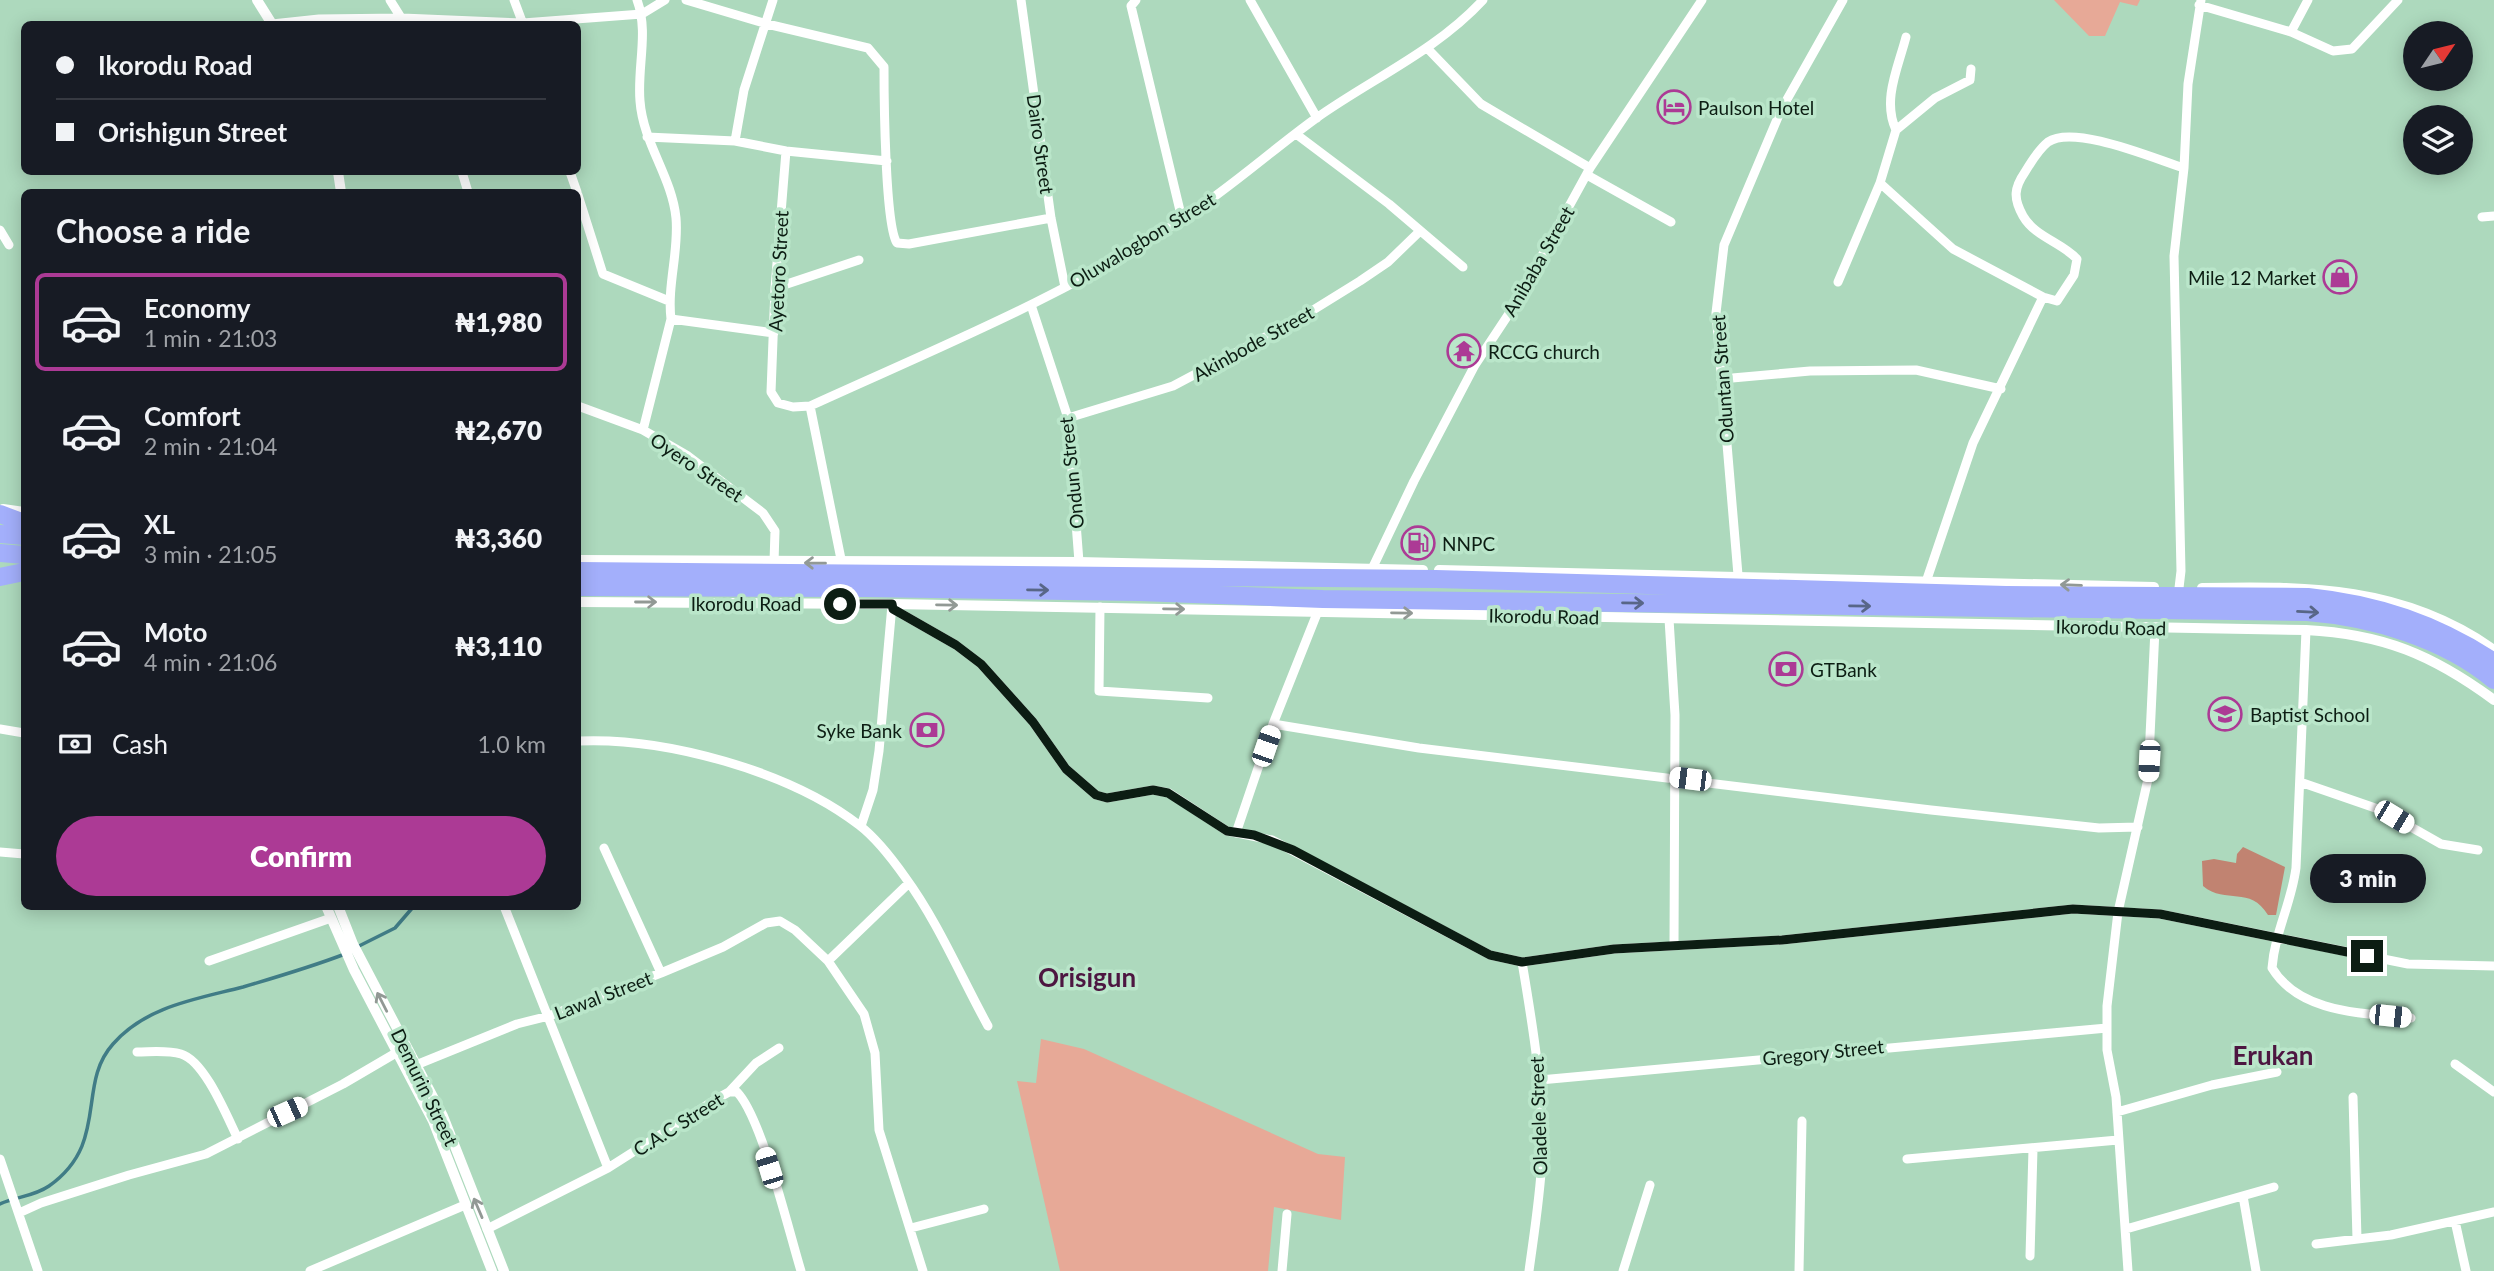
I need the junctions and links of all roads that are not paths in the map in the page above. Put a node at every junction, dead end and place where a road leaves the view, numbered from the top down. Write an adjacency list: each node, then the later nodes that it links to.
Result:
1 (257, 0): 18 (street)
2 (390, 0): 20 (street)
3 (514, 0): 21 (street)
4 (637, 0): 17 (street)
5 (665, 0): 17 (street)
6 (686, 0): 23 (street)
7 (773, 0): 23 (street)
8 (1021, 0): 41 (street, Dairo Street)
9 (1136, 0): 42 (street)
10 (1250, 0): 28 (street)
11 (1483, 0): 26 (street, Oluwalogbon Street)
12 (1702, 0): 36 (street, Anibaba Street)
13 (1843, 0): 57 (street, Oduntan Street)
14 (2308, 0): 24 (street)
15 (2398, 0): 24 (street)
16 (2200, 3): 24 (street); 35 (street)
17 (642, 14): 22 (street); 31 (street)
18 (270, 21)
19 (300, 21): 20 (street)
20 (403, 21)
21 (522, 21)
22 (559, 21)
23 (767, 24): 32 (street); 34 (street)
24 (2291, 32)
25 (1906, 37): 29 (street)
26 (1427, 48): 28 (street, Oluwalogbon Street); 36 (street)
27 (1971, 69): 29 (street)
28 (1317, 118): 30 (street, Oluwalogbon Street)
29 (1896, 130): 37 (street)
30 (1296, 134): 42 (street, Oluwalogbon Street); 45 (street)
31 (647, 137): 32 (street); 53 (street)
32 (735, 141): 33 (street)
33 (786, 151): 34 (street); 51 (street, Ayetoro Street)
34 (887, 161): 41 (street)
35 (2184, 168): 52 (street); 83 (street)
36 (1588, 172): 43 (street); 74 (street, Anibaba Street)
37 (1880, 183): 49 (street); 52 (street)
38 (581, 206): 53 (street)
39 (2494, 216): 40 (street)
40 (2482, 217)
41 (1051, 218): 50 (street, Dairo Street)
42 (1182, 219): 50 (street, Oluwalogbon Street)
43 (1671, 222)
44 (0, 230): 46 (street)
45 (1420, 232): 48 (street); 61 (street, Akinbode Street)
46 (9, 245)
47 (859, 260): 51 (street)
48 (1463, 267)
49 (1838, 282)
50 (1065, 287): 54 (street, Oluwalogbon Street)
51 (775, 288): 56 (street, Ayetoro Street)
52 (2043, 297): 58 (street)
53 (669, 301): 55 (street)
54 (1031, 304): 59 (street, Oluwalogbon Street); 61 (street, Ondun Street)
55 (671, 319): 56 (street); 62 (street)
56 (774, 333): 59 (street, Ayetoro Street)
57 (1721, 379): 58 (street); 79 (street, Oduntan Street)
58 (2001, 389): 80 (street)
59 (810, 405): 73 (street)
60 (581, 408): 62 (street, Oyero Street)
61 (1068, 418): 72 (street, Ondun Street)
62 (643, 430): 71 (street, Oyero Street)
63 (0, 512): 64 (street); 65 (highway)
64 (21, 512)
65 (21, 522)
66 (0, 534): 67 (highway)
67 (21, 536)
68 (0, 553): 69 (highway)
69 (21, 555)
70 (581, 560): 71 (street, Ikorodu Road)
71 (774, 562): 73 (street, Ikorodu Road, one-way to 71)
72 (1079, 562): 73 (street, Ikorodu Road); 74 (street, Ikorodu Road)
73 (842, 564)
74 (1372, 569): 79 (street, Ikorodu Road)
75 (581, 571): 79 (highway, Ikorodu Road)
76 (21, 573): 77 (highway)
77 (0, 577): 78 (street)
78 (21, 577)
79 (1747, 579): 81 (highway, Ikorodu Road)
80 (1926, 582): 81 (street, Ikorodu Road); 83 (street, Ikorodu Road, one-way to 80)
81 (1857, 584): 92 (highway, Ikorodu Road)
82 (581, 587): 93 (highway, Ikorodu Road, one-way to 93)
83 (2179, 588): 91 (street, Ikorodu Road)
84 (581, 602): 85 (street, Ikorodu Road, one-way to 85)
85 (892, 606): 86 (street, Ikorodu Road, one-way to 86); 102 (street); 104 (street)
86 (1100, 607): 87 (street, Ikorodu Road, one-way to 87); 94 (street)
87 (1318, 611): 88 (street, Ikorodu Road, one-way to 88); 96 (street)
88 (1669, 619): 89 (street, Ikorodu Road); 100 (street)
89 (2155, 629): 90 (street, Ikorodu Road); 103 (street)
90 (2306, 630): 95 (street, Ikorodu Road); 101 (street)
91 (2494, 650)
92 (2494, 662)
93 (2494, 680)
94 (1208, 698)
95 (2494, 700)
96 (1273, 724): 100 (street); 104 (street)
97 (0, 729): 98 (street)
98 (21, 732)
99 (581, 741): 102 (street)
100 (1673, 776): 103 (street); 116 (street)
101 (2300, 782): 106 (street); 115 (street)
102 (861, 826): 109 (street)
103 (2138, 827): 113 (street)
104 (1236, 833): 120 (street)
105 (604, 848): 122 (street)
106 (2478, 850)
107 (0, 852): 108 (street)
108 (21, 854)
109 (909, 883): 119 (street); 125 (street)
110 (328, 910): 114 (street, Demurin Street)
111 (339, 910): 117 (street, Demurin Street)
112 (506, 910): 123 (street)
113 (2118, 912): 115 (street); 116 (street); 126 (street)
114 (331, 918): 117 (street, Demurin Street); 118 (street)
115 (2275, 938): 121 (street); 124 (street)
116 (1674, 945): 120 (street)
117 (349, 946): 128 (street, Demurin Street)
118 (209, 961)
119 (828, 961): 122 (street, Lawal Street); 154 (street)
120 (1522, 962): 133 (street, Oladele Street)
121 (2494, 966)
122 (661, 973): 123 (street, Lawal Street)
123 (549, 1016): 131 (street, Lawal Street); 144 (street)
124 (2411, 1018)
125 (988, 1026)
126 (2107, 1028): 133 (street, Gregory Street); 137 (street)
127 (779, 1048): 134 (street)
128 (402, 1049): 131 (street, Demurin Street); 139 (street)
129 (136, 1052): 139 (street)
130 (2455, 1063): 135 (street)
131 (411, 1067): 148 (street, Demurin Street); 155 (street, Demurin Street, one-way to 131)
132 (2277, 1072): 137 (street)
133 (1540, 1080): 167 (street, Oladele Street)
134 (729, 1092): 144 (street, C.A.C Street); 164 (street, C.A.C Street)
135 (2494, 1092)
136 (2353, 1097): 157 (street)
137 (2117, 1112): 140 (street)
138 (1802, 1121): 169 (street)
139 (238, 1139): 150 (street)
140 (2118, 1140): 141 (street); 156 (street)
141 (2033, 1149): 143 (street); 159 (street)
142 (0, 1159): 150 (street)
143 (1907, 1160)
144 (608, 1168): 155 (street, C.A.C Street)
145 (1650, 1185): 168 (street)
146 (2274, 1187): 147 (street)
147 (2243, 1196): 156 (street); 171 (street)
148 (465, 1205): 161 (street); 162 (street, Demurin Street)
149 (984, 1209): 154 (street)
150 (18, 1212): 160 (street)
151 (2494, 1212): 153 (street)
152 (1287, 1214): 166 (street)
153 (2455, 1221): 157 (street); 172 (street)
154 (911, 1228): 165 (street)
155 (487, 1229): 163 (street, Demurin Street)
156 (2126, 1230): 170 (street)
157 (2357, 1239): 158 (street)
158 (2316, 1244)
159 (2030, 1256)
160 (38, 1271)
161 (310, 1271)
162 (492, 1271)
163 (504, 1271)
164 (801, 1271)
165 (923, 1271)
166 (1282, 1271)
167 (1529, 1271)
168 (1623, 1271)
169 (1799, 1271)
170 (2128, 1271)
171 (2256, 1271)
172 (2466, 1271)

